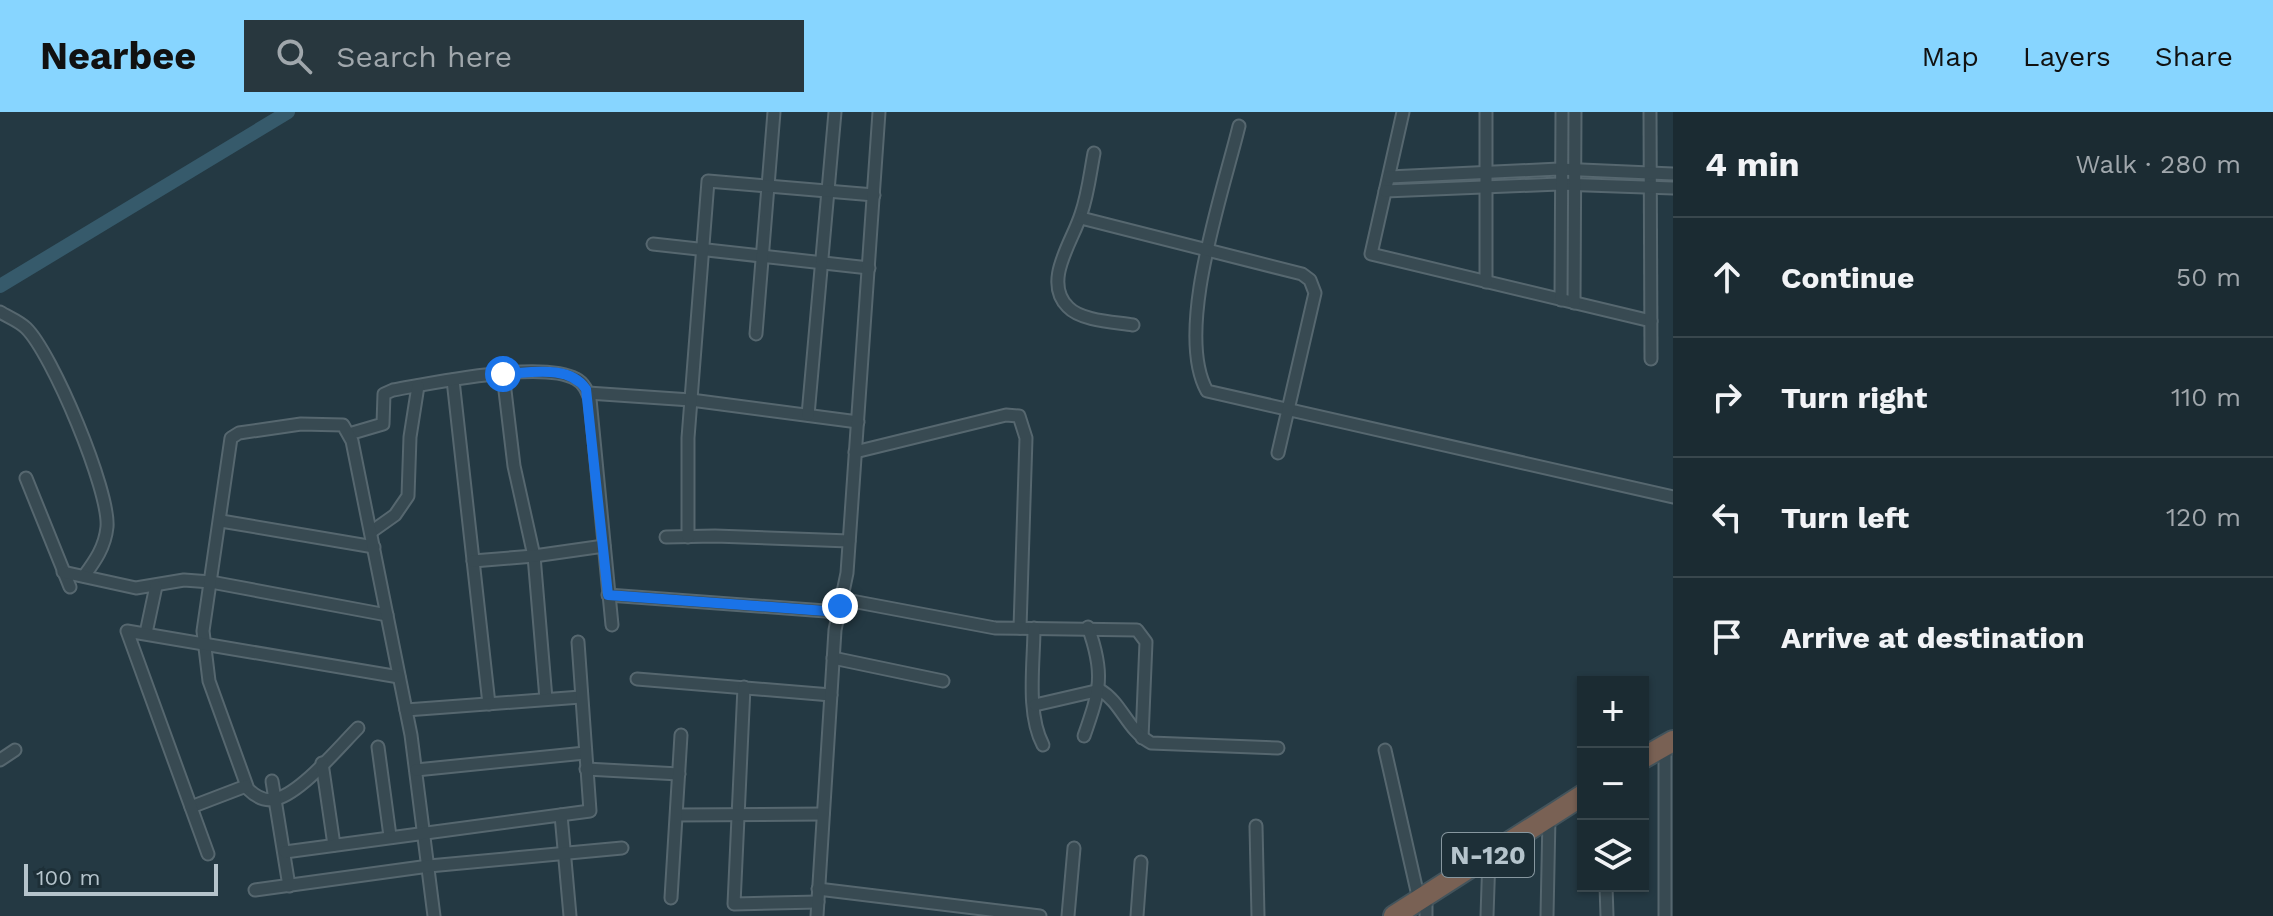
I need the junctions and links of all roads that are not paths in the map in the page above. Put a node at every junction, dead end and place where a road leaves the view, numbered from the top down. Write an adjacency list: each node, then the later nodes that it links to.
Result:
1 (774, 112): 19 (street)
2 (835, 112): 23 (street)
3 (879, 112): 25 (street)
4 (1403, 112): 16 (street)
5 (1486, 112): 13 (street)
6 (1562, 112): 11 (street)
7 (1575, 112): 12 (street)
8 (1650, 112): 14 (street)
9 (1239, 126): 29 (street)
10 (1094, 153): 26 (street)
11 (1562, 170): 12 (street); 13 (street); 17 (street)
12 (1576, 170): 14 (street); 18 (street)
13 (1486, 173): 16 (street); 21 (street)
14 (1650, 173): 15 (street); 20 (street)
15 (1673, 174)
16 (1389, 177): 24 (street)
17 (1563, 184): 18 (street); 21 (street); 34 (street)
18 (1576, 185): 20 (street); 35 (street)
19 (768, 186): 23 (street); 28 (street); 30 (street)
20 (1650, 187): 22 (street); 37 (street)
21 (1485, 188): 24 (street); 33 (street)
22 (1673, 188)
23 (828, 191): 25 (street); 31 (street)
24 (1385, 191): 33 (street)
25 (874, 195): 32 (street)
26 (1081, 218): 29 (street); 38 (street)
27 (653, 244): 28 (street)
28 (701, 249): 30 (street); 45 (street)
29 (1208, 250): 46 (street); 46 (street)
30 (762, 256): 31 (street); 39 (street)
31 (822, 262): 32 (street); 47 (street)
32 (869, 268): 48 (street)
33 (1486, 282): 34 (street)
34 (1561, 300): 35 (street)
35 (1574, 303): 37 (street)
36 (0, 312): 64 (street)
37 (1651, 321): 40 (street)
38 (1133, 325)
39 (756, 334)
40 (1651, 359)
41 (503, 374): 42 (street); 44 (street); 61 (street)
42 (453, 380): 43 (street); 62 (street)
43 (418, 386): 49 (street); 55 (street)
44 (588, 393): 45 (street); 59 (street)
45 (691, 400): 47 (street); 57 (street)
46 (1289, 410): 51 (street); 53 (street)
47 (808, 415): 48 (street)
48 (858, 422): 50 (street)
49 (349, 434): 54 (street); 55 (street)
50 (855, 452): 58 (street); 74 (street)
51 (1278, 453)
52 (26, 478): 63 (street)
53 (1673, 497)
54 (221, 521): 60 (street); 65 (street)
55 (371, 532): 60 (street)
56 (666, 537): 57 (street)
57 (688, 537): 58 (street)
58 (849, 541): 69 (street)
59 (604, 546): 61 (street); 68 (street)
60 (374, 547): 71 (street)
61 (534, 556): 62 (street); 87 (street)
62 (473, 561): 88 (street)
63 (63, 572): 64 (street); 67 (street)
64 (84, 576): 66 (street)
65 (211, 582): 66 (street); 71 (street); 78 (street)
66 (156, 586): 76 (street)
67 (70, 587)
68 (608, 595): 70 (street); 72 (street)
69 (841, 599): 70 (street); 74 (street)
70 (839, 612): 79 (street)
71 (387, 615): 80 (street)
72 (612, 625)
73 (1088, 627): 75 (street); 84 (street); 94 (street)
74 (1020, 628): 75 (street)
75 (1034, 628): 89 (street)
76 (146, 633): 78 (street); 112 (street)
77 (578, 642): 86 (street)
78 (204, 643): 80 (street); 109 (street)
79 (833, 658): 82 (street); 85 (street)
80 (399, 677): 90 (street)
81 (637, 679): 83 (street)
82 (943, 681)
83 (744, 687): 85 (street); 116 (street)
84 (1100, 690): 89 (street); 93 (street); 94 (street)
85 (831, 695): 113 (street)
86 (581, 697): 87 (street); 101 (street)
87 (546, 699): 88 (street)
88 (489, 704): 90 (street)
89 (1035, 705): 96 (street)
90 (406, 710): 106 (street)
91 (358, 728): 104 (street)
92 (681, 735): 107 (street)
93 (1084, 736)
94 (1142, 738): 98 (street)
95 (1669, 743): 102 (highway); 149 (street)
96 (1043, 745)
97 (378, 747): 120 (street)
98 (1278, 748)
99 (15, 750): 103 (street)
100 (1385, 750): 136 (street)
101 (585, 753): 105 (street); 106 (street)
102 (1649, 755)
103 (0, 760)
104 (322, 763): 111 (street); 121 (street)
105 (586, 769): 107 (street); 114 (street)
106 (416, 770): 119 (street)
107 (679, 774): 115 (street)
108 (272, 781): 111 (street)
109 (246, 786): 111 (street); 112 (street)
110 (1577, 799): 117 (highway, N-120)
111 (276, 800): 124 (street)
112 (191, 807): 125 (street)
113 (823, 814): 116 (street); 131 (street)
114 (561, 815): 119 (street); 126 (street)
115 (677, 815): 116 (street); 134 (street)
116 (738, 815): 135 (street)
117 (1549, 817): 127 (highway, N-120); 147 (street)
118 (1256, 826): 144 (street)
119 (424, 831): 120 (street); 129 (street)
120 (390, 836): 121 (street)
121 (334, 845): 124 (street)
122 (622, 848): 126 (street)
123 (1074, 848): 142 (street)
124 (285, 852): 130 (street)
125 (208, 854)
126 (565, 854): 129 (street); 139 (street)
127 (1489, 855): 136 (highway, N-120); 146 (street)
128 (1141, 862): 143 (street)
129 (429, 866): 130 (street); 138 (street)
130 (289, 886): 132 (street)
131 (818, 889): 135 (street); 137 (street)
132 (255, 890)
133 (1606, 892): 148 (street)
134 (671, 898)
135 (818, 902): 140 (street)
136 (1424, 904): 145 (highway, N-120)
137 (952, 912): 141 (street)
138 (434, 916)
139 (570, 916)
140 (817, 916)
141 (1040, 916)
142 (1068, 916)
143 (1137, 916)
144 (1258, 916)
145 (1394, 916)
146 (1487, 916)
147 (1547, 916)
148 (1607, 916)
149 (1665, 916)

